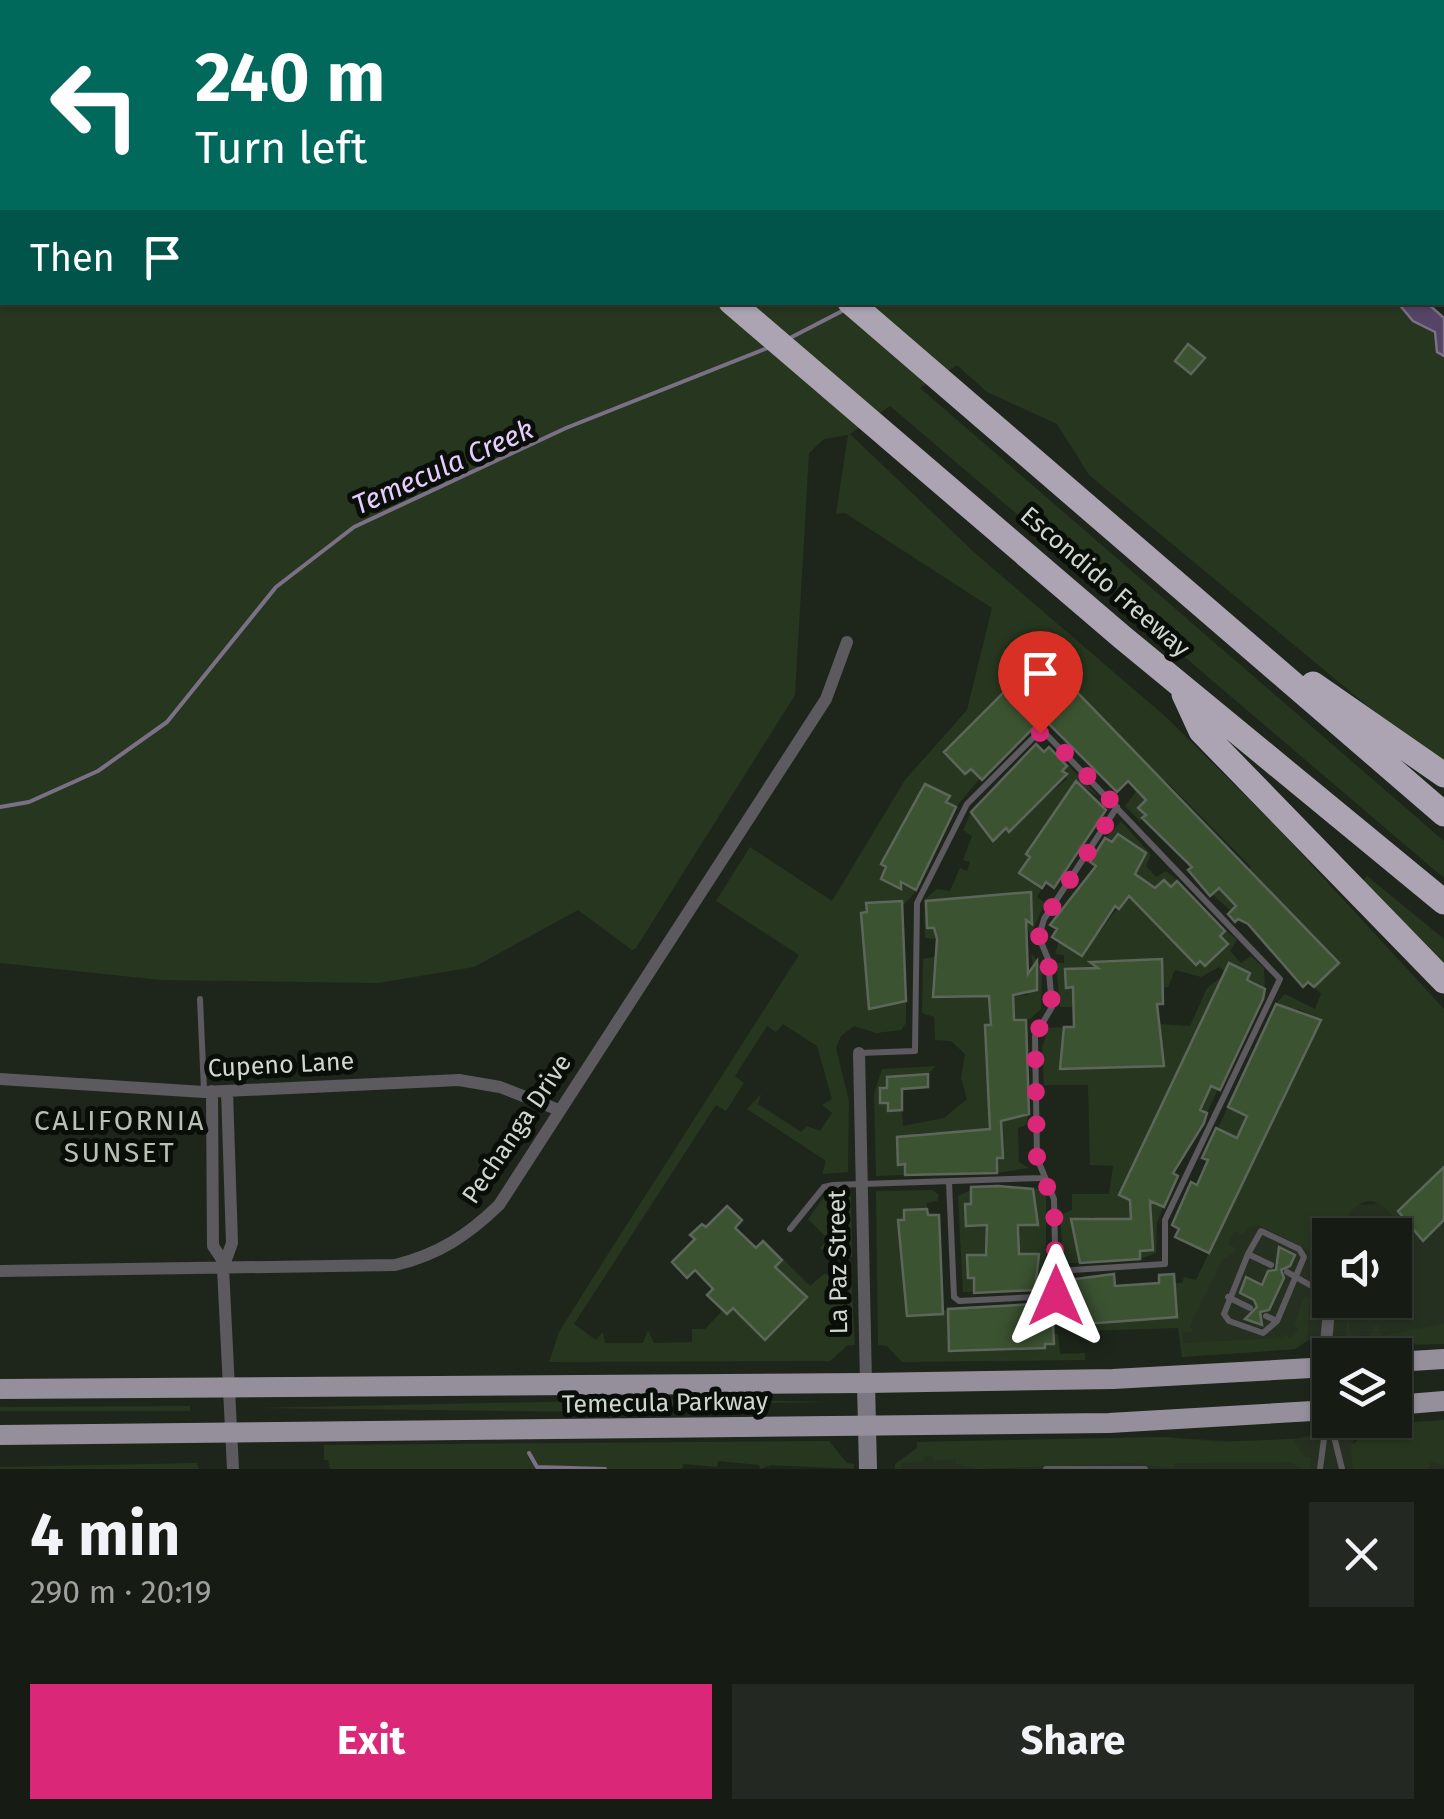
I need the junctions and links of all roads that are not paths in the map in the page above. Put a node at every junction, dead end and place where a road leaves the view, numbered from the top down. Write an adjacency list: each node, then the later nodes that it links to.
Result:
1 (735, 305): 5 (highway, Escondido Freeway)
2 (854, 305): 3 (highway, Escondido Freeway)
3 (1204, 608): 6 (highway); 8 (highway, Escondido Freeway)
4 (848, 642): 16 (street, Pechanga Drive)
5 (1179, 685): 9 (highway, Escondido Freeway); 10 (highway)
6 (1444, 776)
7 (1117, 807): 12 (lane); 17 (lane); 25 (lane)
8 (1444, 814)
9 (1444, 902)
10 (1444, 981)
11 (200, 999): 15 (lane)
12 (860, 1053): 19 (street, La Paz Street)
13 (0, 1079): 15 (street, Cupeno Lane)
14 (227, 1090): 15 (street, Cupeno Lane); 16 (street, Cupeno Lane); 22 (street)
15 (208, 1092): 22 (street)
16 (560, 1110): 22 (street, Pechanga Drive)
17 (1042, 1178): 18 (lane); 25 (lane)
18 (949, 1182): 19 (lane); 25 (lane)
19 (861, 1185): 20 (lane); 36 (street, La Paz Street)
20 (790, 1228)
21 (1248, 1254): 23 (lane); 27 (lane); 29 (lane)
22 (223, 1265): 24 (street, Pechanga Drive); 37 (street)
23 (1271, 1265)
24 (0, 1272)
25 (1057, 1272)
26 (1287, 1272): 27 (lane)
27 (1296, 1276): 28 (lane); 32 (lane)
28 (1312, 1286)
29 (1228, 1297): 30 (lane); 32 (lane)
30 (1250, 1308)
31 (1266, 1316): 32 (lane)
32 (1277, 1321)
33 (1444, 1358): 34 (main road)
34 (1412, 1361)
35 (1312, 1368): 36 (main road, Temecula Parkway)
36 (866, 1384): 37 (main road, Temecula Parkway); 42 (main road, La Paz Street)
37 (228, 1388): 38 (main road, Temecula Parkway); 43 (street)
38 (0, 1389)
39 (1444, 1402): 40 (main road)
40 (1412, 1404)
41 (1312, 1411): 42 (main road, Temecula Parkway)
42 (867, 1428): 43 (main road, Temecula Parkway); 48 (main road, La Paz Street)
43 (232, 1434): 44 (main road, Temecula Parkway); 47 (street)
44 (0, 1435)
45 (1325, 1438): 51 (lane)
46 (1335, 1438): 52 (lane)
47 (233, 1469)
48 (868, 1469)
49 (1046, 1469): 50 (lane)
50 (1145, 1469)
51 (1320, 1469)
52 (1342, 1469)

